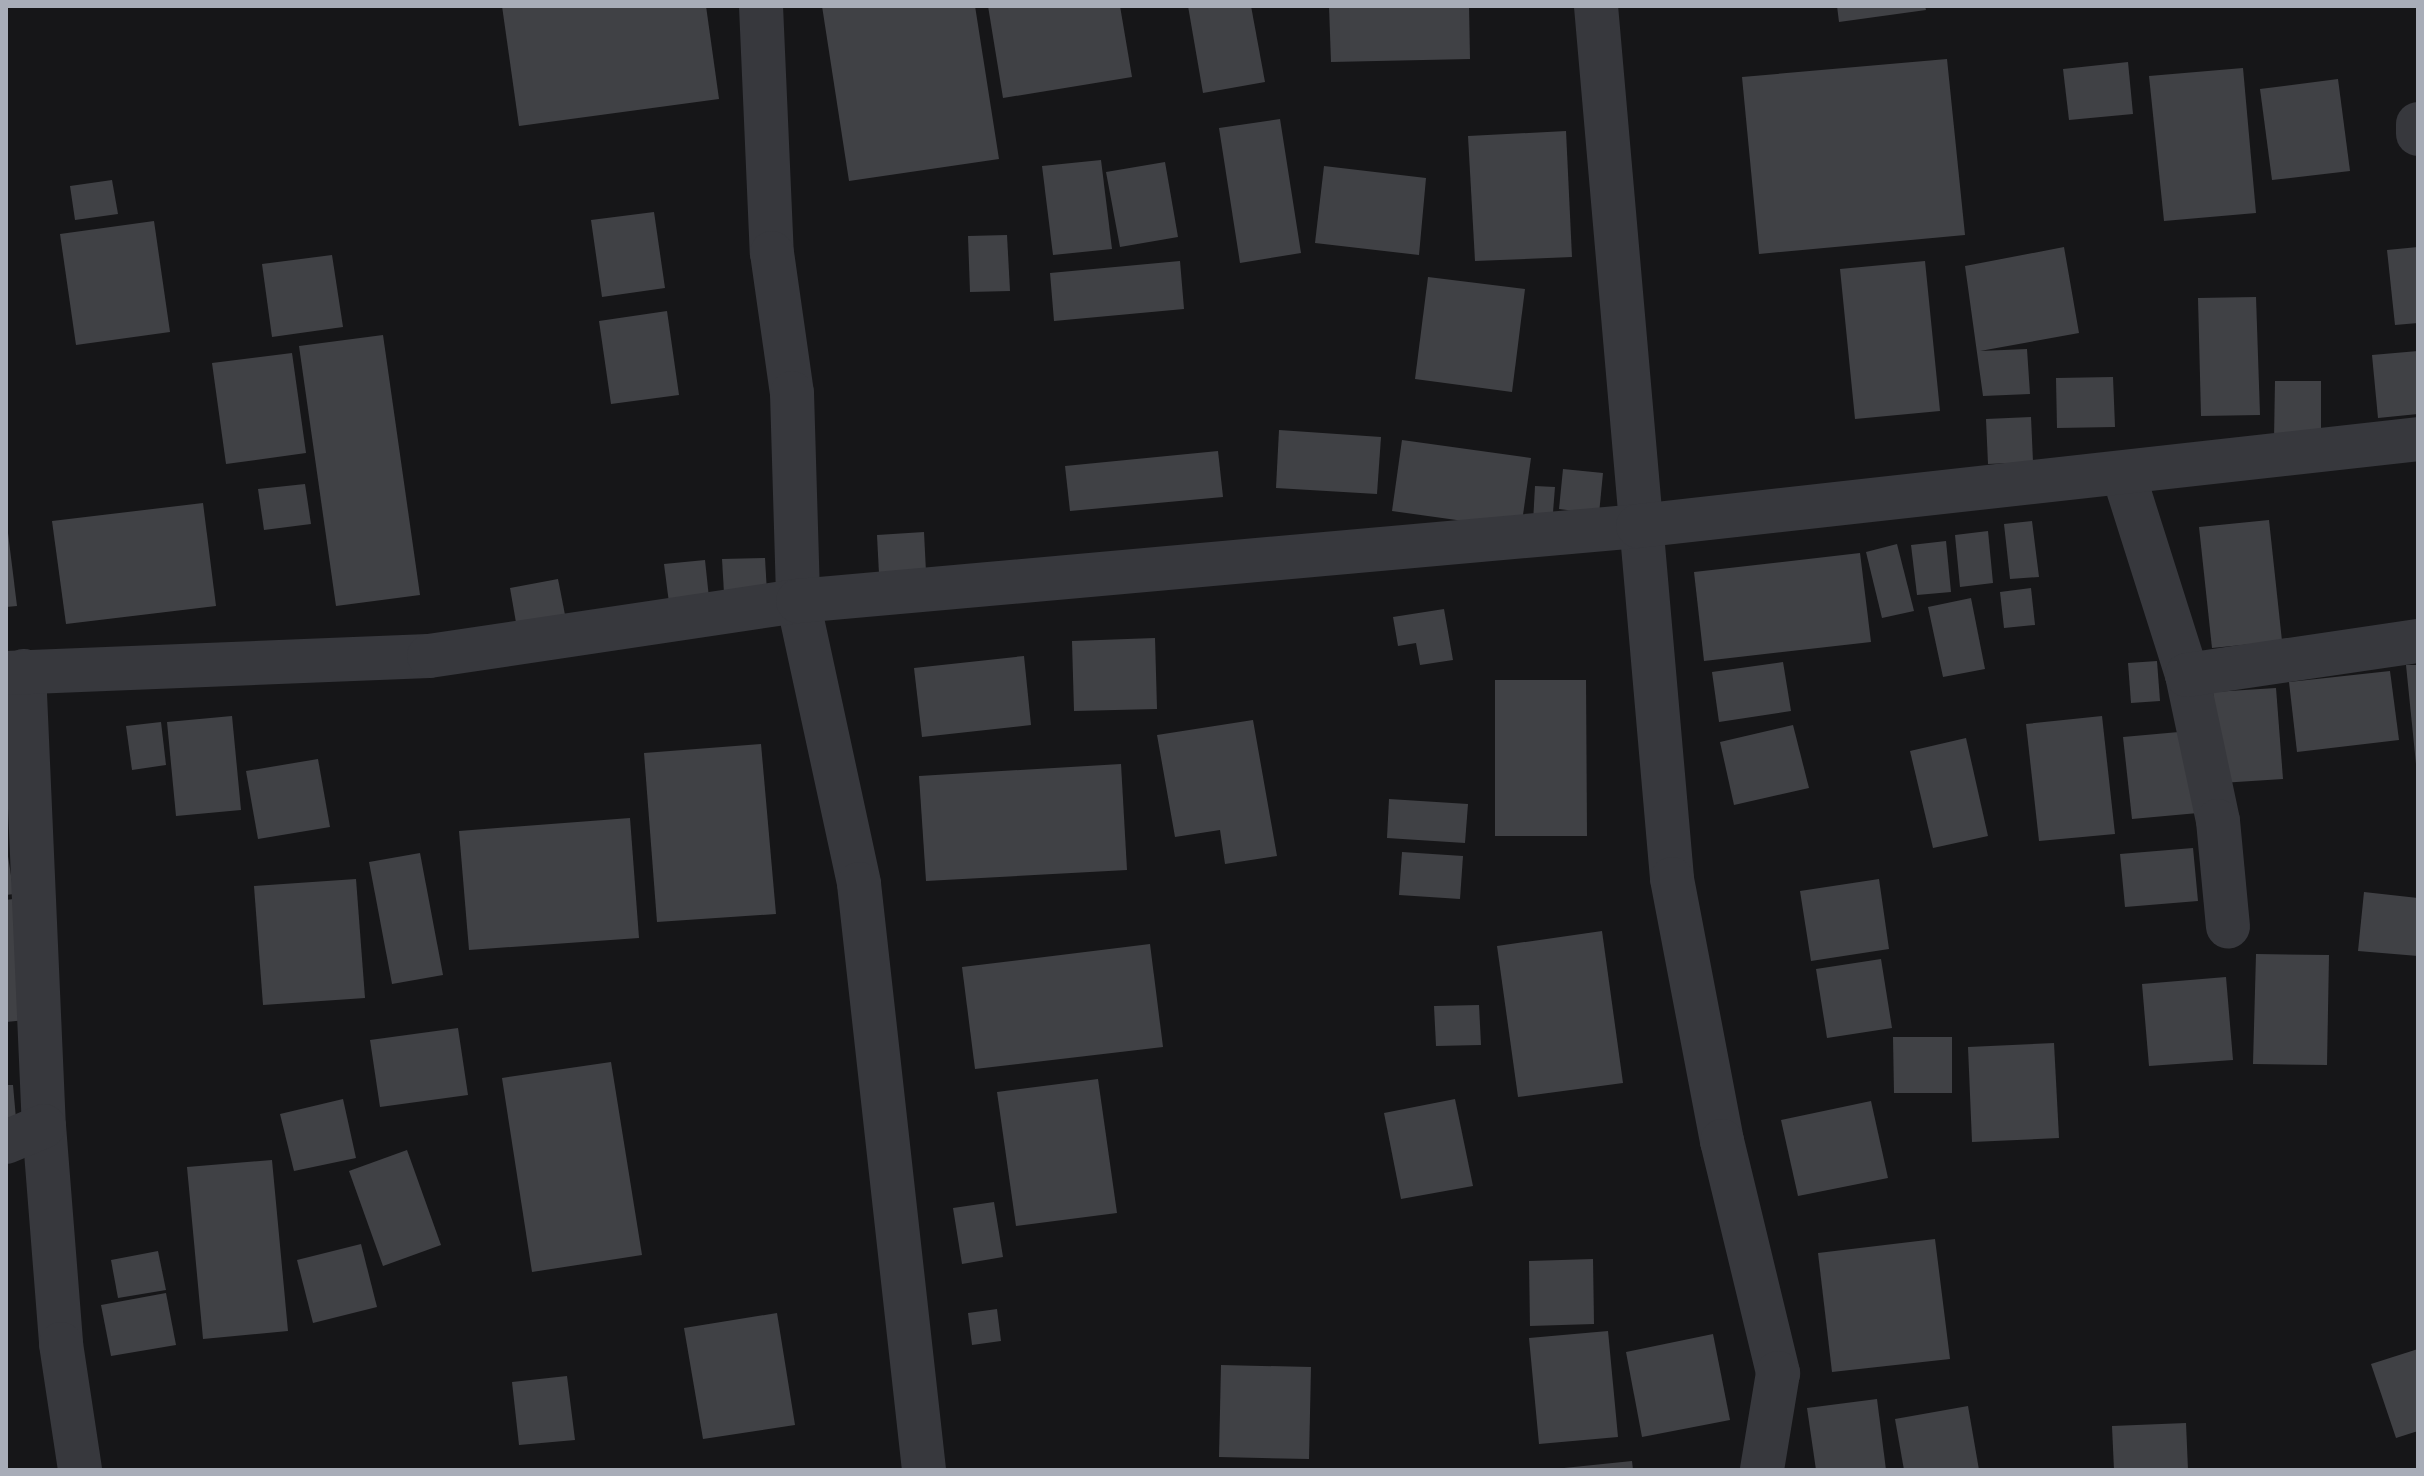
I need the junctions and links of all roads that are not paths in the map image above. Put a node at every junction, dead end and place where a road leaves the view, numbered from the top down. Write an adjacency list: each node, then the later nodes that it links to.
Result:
1 (761, 6): 8 (street)
2 (1596, 6): 7 (street)
3 (2418, 124): 4 (street)
4 (2418, 134)
5 (2418, 439): 6 (street)
6 (2123, 473): 7 (street); 11 (street)
7 (1638, 526): 8 (street); 16 (street)
8 (798, 601): 10 (street); 15 (street)
9 (2418, 641): 11 (street)
10 (15, 672): 13 (street)
11 (2187, 675): 12 (street)
12 (2228, 927)
13 (25, 1134): 14 (street)
14 (80, 1470)
15 (924, 1470)
16 (1762, 1470)

